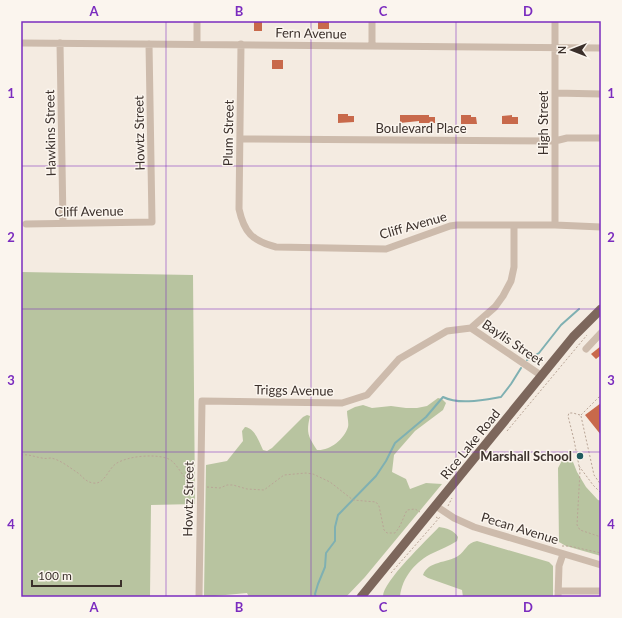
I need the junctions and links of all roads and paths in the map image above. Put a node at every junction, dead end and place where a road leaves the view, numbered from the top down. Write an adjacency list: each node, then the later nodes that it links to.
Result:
1 (197, 21): 6 (street)
2 (372, 21): 9 (street)
3 (555, 21): 10 (street, High Street)
4 (21, 43): 5 (street, Fern Avenue)
5 (60, 43): 7 (street, Fern Avenue); 19 (street, Hawkins Street)
6 (198, 43): 7 (street, Fern Avenue); 8 (street, Fern Avenue)
7 (149, 44): 17 (street, Howtz Street)
8 (241, 44): 9 (street, Fern Avenue); 15 (street, Plum Street)
9 (372, 46): 10 (street, Fern Avenue)
10 (555, 47): 11 (street, Fern Avenue); 12 (street, High Street)
11 (601, 48)
12 (555, 93): 13 (street); 16 (street, High Street)
13 (601, 94)
14 (601, 138): 16 (street, Boulevard Place)
15 (240, 139): 16 (street, Boulevard Place); 18 (street, Plum Street)
16 (555, 141): 22 (street, High Street)
17 (152, 222): 19 (street, Cliff Avenue)
18 (242, 222): 21 (street, Cliff Avenue)
19 (63, 223): 20 (street, Cliff Avenue)
20 (26, 224)
21 (514, 226): 22 (street, Cliff Avenue); 25 (street)
22 (556, 226): 23 (street, Cliff Avenue)
23 (601, 227)
24 (601, 309): 29 (main road, Rice Lake Road)
25 (471, 328): 29 (street, Baylis Street); 31 (street, Triggs Avenue)
26 (590, 331): 33 (path)
27 (601, 333): 28 (street)
28 (586, 349)
29 (542, 376): 41 (main road, Rice Lake Road)
30 (601, 395): 32 (path)
31 (202, 401): 37 (street, Howtz Street)
32 (580, 415): 35 (path); 36 (path)
33 (507, 431)
34 (21, 454): 37 (path)
35 (579, 466): 38 (path); 44 (path)
36 (601, 485)
37 (201, 486): 42 (path); 51 (street, Howtz Street)
38 (601, 493)
39 (452, 498): 40 (path)
40 (450, 503)
41 (436, 506): 45 (street, Pecan Avenue); 52 (main road, Rice Lake Road)
42 (421, 512)
43 (439, 519): 48 (path)
44 (601, 537)
45 (560, 553): 46 (path); 47 (street, Pecan Avenue); 50 (street)
46 (601, 553)
47 (601, 564)
48 (390, 574)
49 (601, 591): 50 (street)
50 (558, 594)
51 (198, 597)
52 (361, 597)

